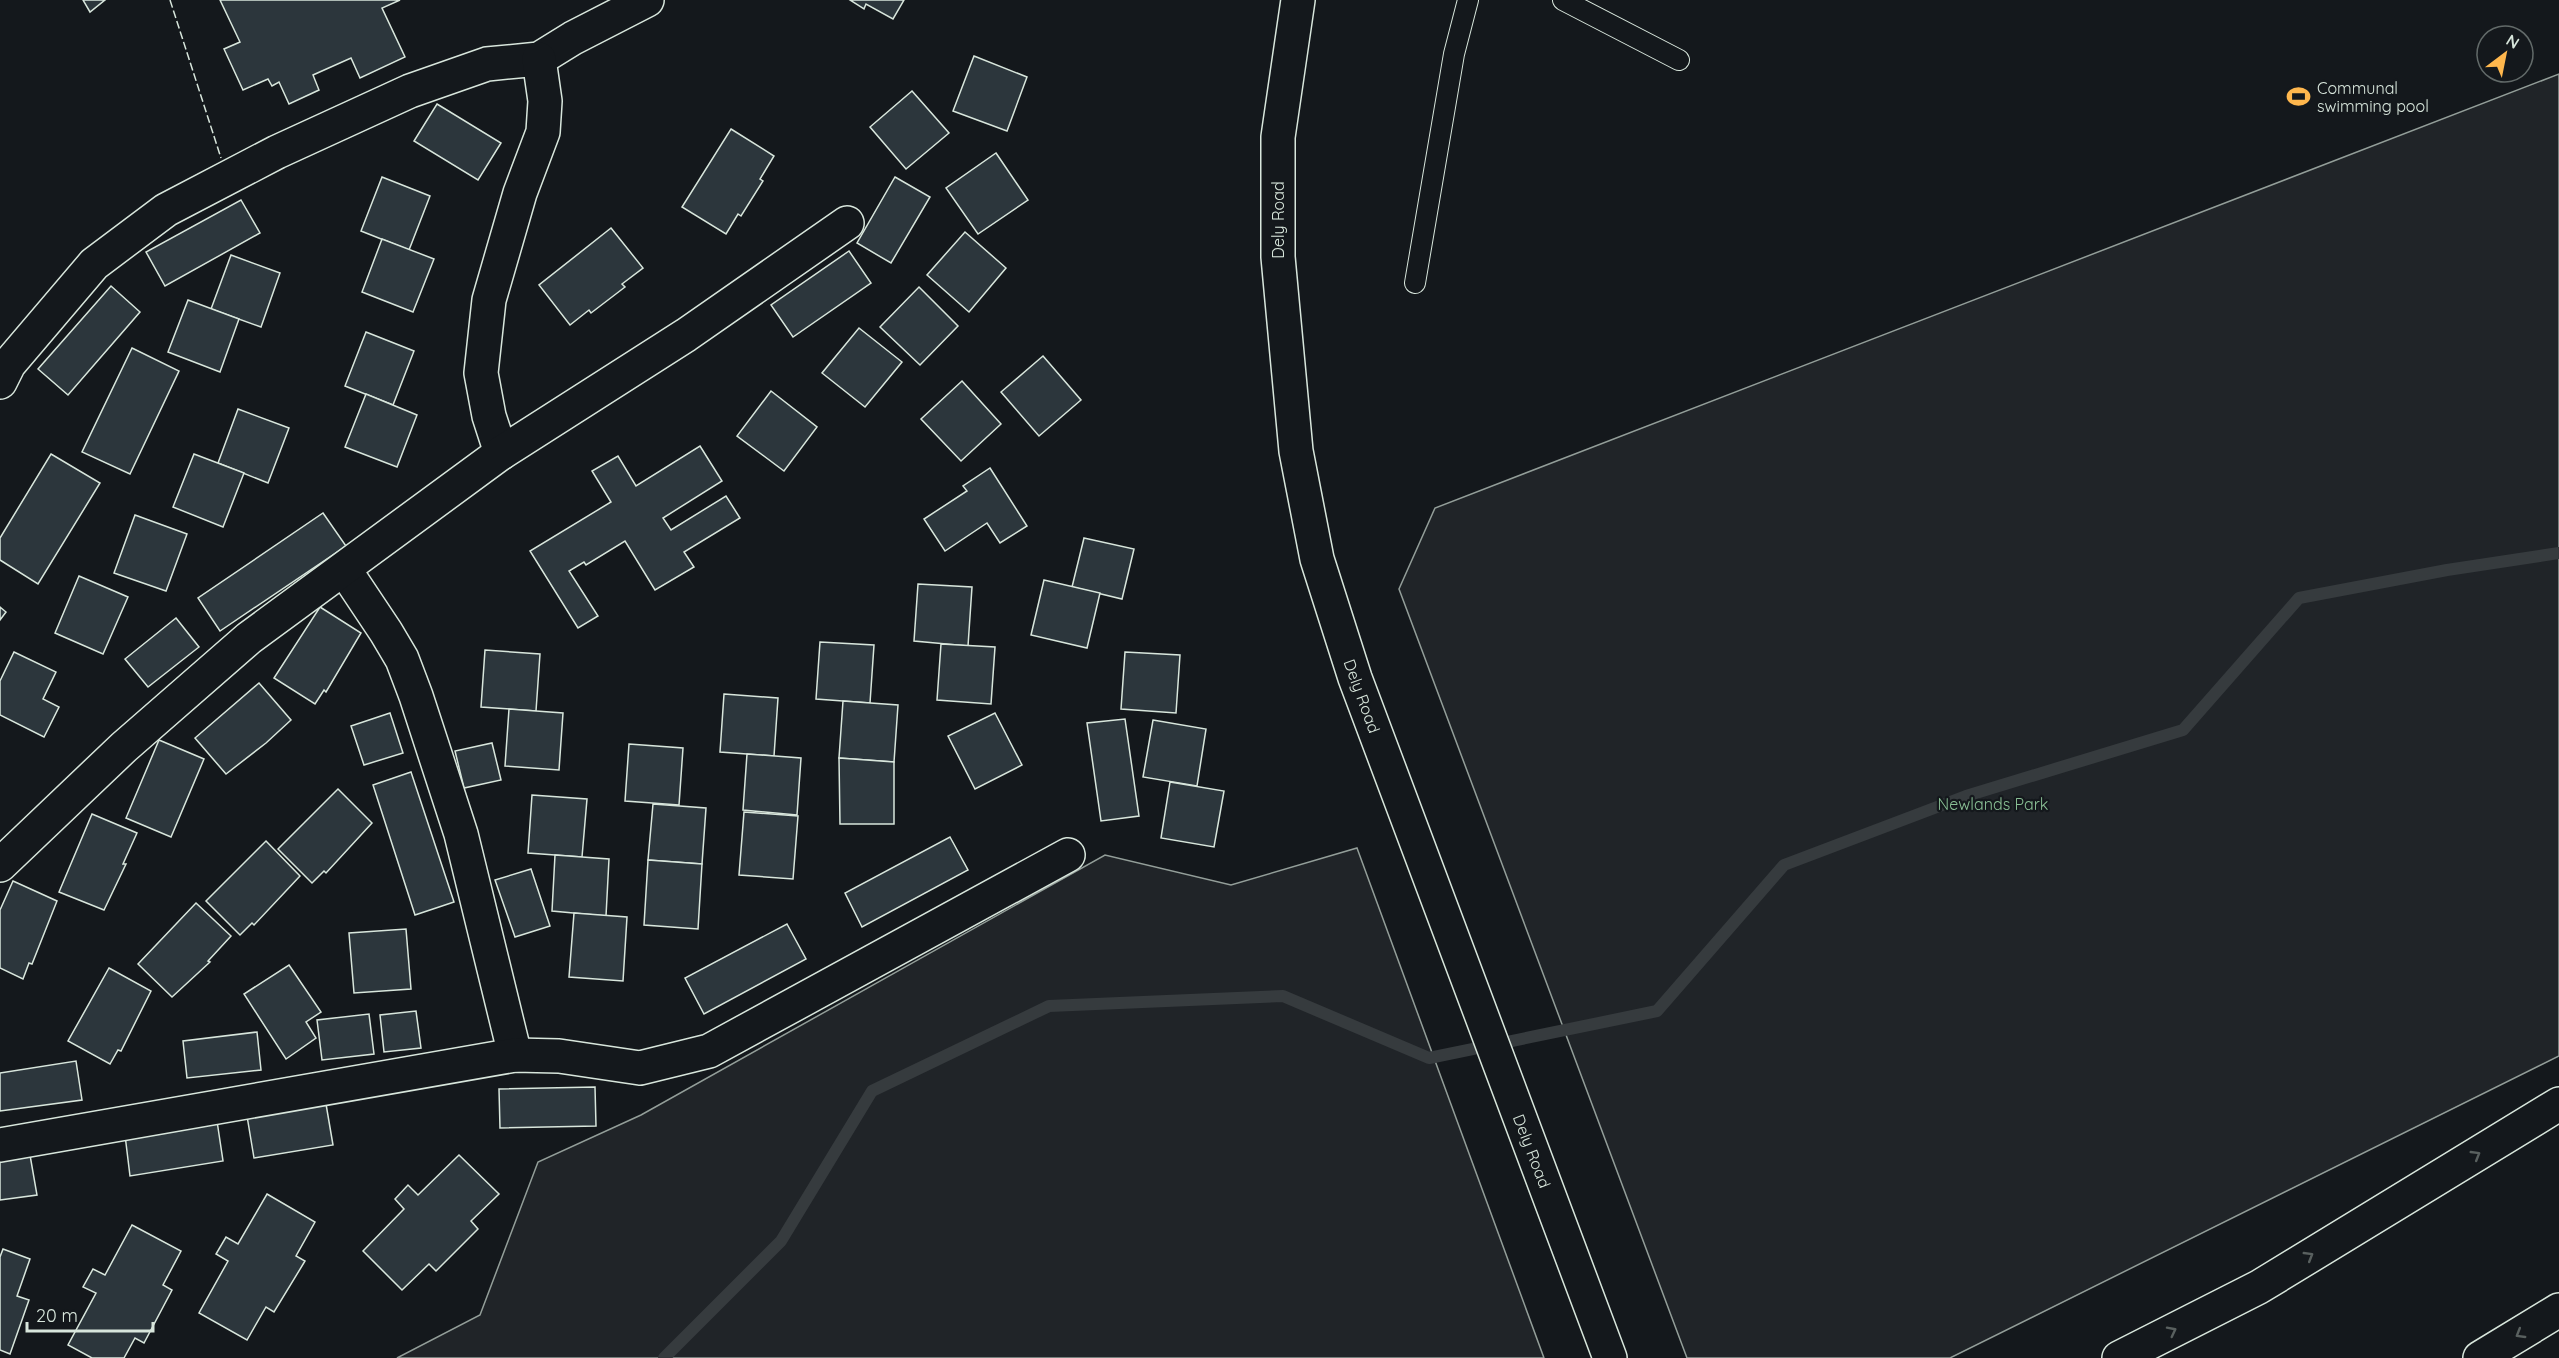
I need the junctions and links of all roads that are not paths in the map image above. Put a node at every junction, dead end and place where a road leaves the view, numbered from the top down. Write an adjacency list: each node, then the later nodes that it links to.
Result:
1 (647, 0): 5 (main road)
2 (1298, 0): 18 (main road, Dely Road)
3 (1468, 0): 8 (lane)
4 (1563, 0): 6 (lane)
5 (540, 59): 9 (main road); 10 (main road)
6 (1679, 60)
7 (847, 223): 10 (main road)
8 (1415, 283)
9 (0, 382)
10 (501, 453): 11 (main road)
11 (344, 569): 13 (main road); 14 (main road)
12 (1068, 855): 14 (main road)
13 (0, 865)
14 (515, 1055): 16 (main road)
15 (2559, 1104): 19 (main road, one-way to 15)
16 (0, 1145)
17 (2559, 1310): 20 (main road, one-way to 20)
18 (1610, 1358)
19 (2120, 1358)
20 (2480, 1358)

